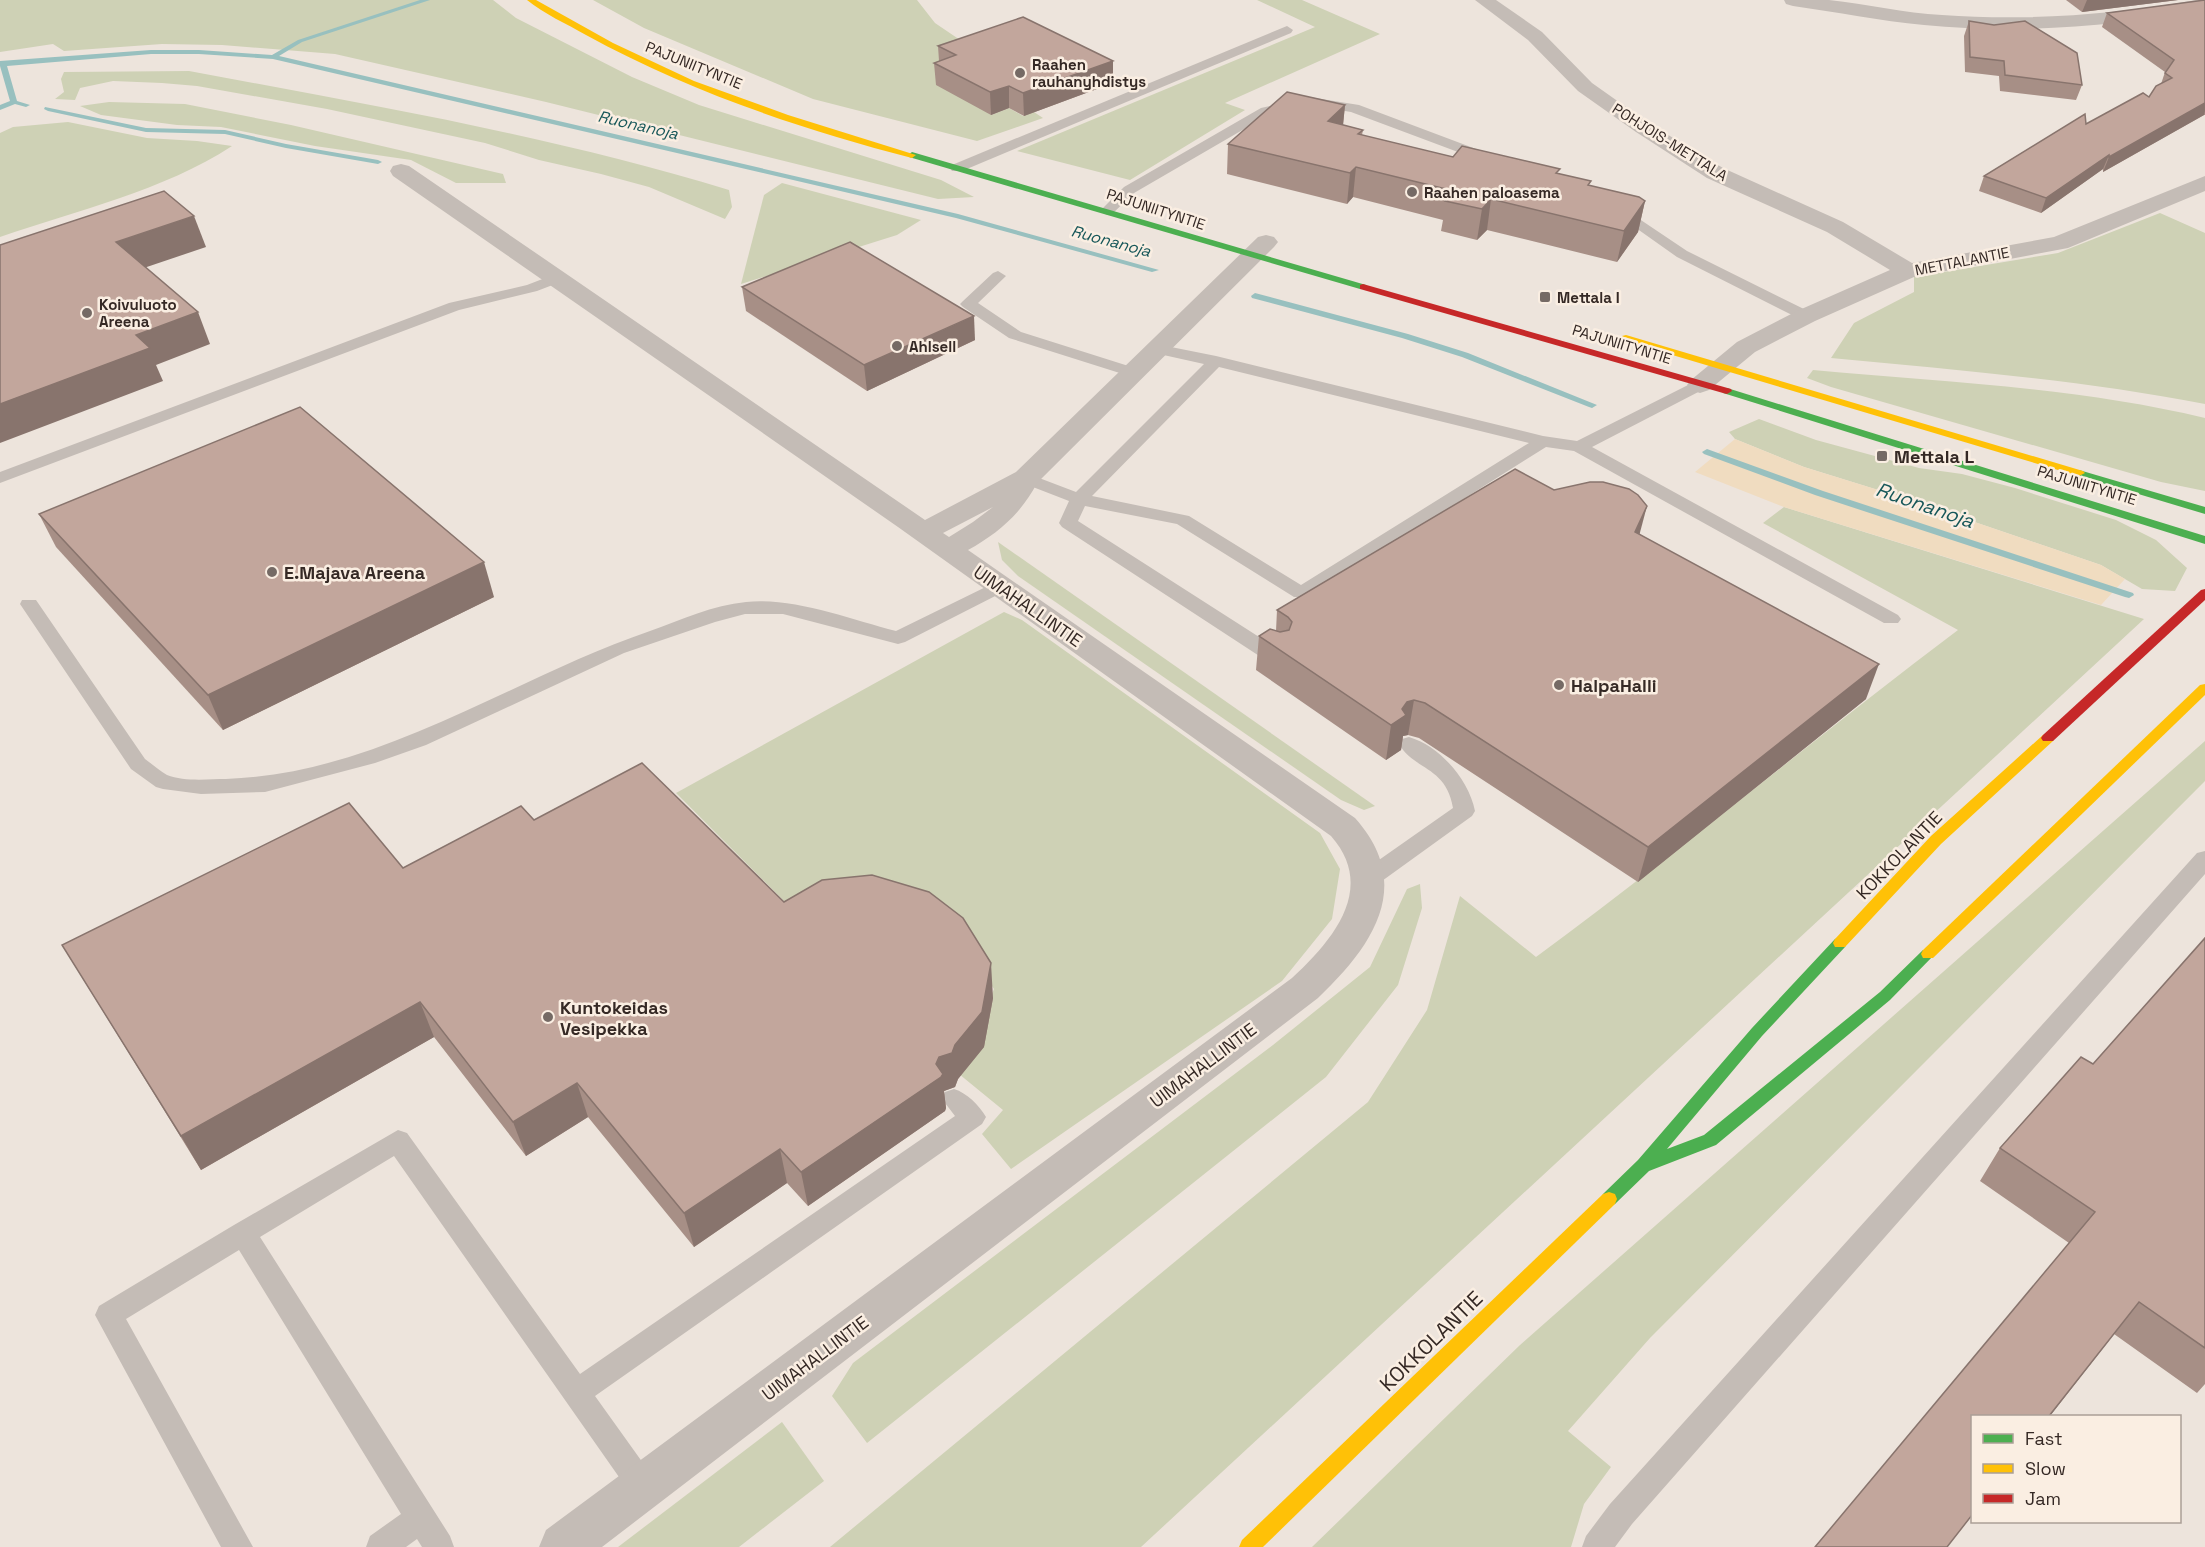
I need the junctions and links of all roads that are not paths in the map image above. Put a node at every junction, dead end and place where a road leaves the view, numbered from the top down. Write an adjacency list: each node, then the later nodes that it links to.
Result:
1 (531, 0): 7 (street, PAJUNIITYNTIE)
2 (1484, 0): 14 (street, POHJOIS-METTALA)
3 (1793, 0): 4 (street)
4 (2205, 4)
5 (1287, 30): 7 (lane)
6 (1504, 164): 11 (lane)
7 (957, 168): 11 (street, PAJUNIITYNTIE)
8 (401, 171): 16 (street)
9 (2205, 183): 14 (street, METTALANTIE)
10 (1604, 202): 17 (lane)
11 (1110, 208): 12 (street, PAJUNIITYNTIE); 13 (street, PAJUNIITYNTIE)
12 (1197, 224)
13 (1263, 245): 19 (street, UIMAHALLINTIE); 23 (street, PAJUNIITYNTIE)
14 (1908, 271): 17 (street, METTALANTIE)
15 (998, 276): 22 (lane)
16 (558, 278): 26 (lane); 31 (street)
17 (1806, 316): 21 (street, METTALANTIE)
18 (1611, 334): 21 (street, PAJUNIITYNTIE)
19 (1156, 349): 20 (lane); 22 (street, UIMAHALLINTIE)
20 (1216, 361): 24 (lane); 28 (lane)
21 (1723, 366): 23 (street, METTALANTIE); 29 (street, PAJUNIITYNTIE)
22 (1132, 372): 27 (street, UIMAHALLINTIE)
23 (1700, 385): 25 (lane); 30 (street, PAJUNIITYNTIE)
24 (1543, 441): 25 (lane); 28 (lane)
25 (1579, 447): 35 (lane)
26 (0, 478)
27 (1026, 478): 28 (lane); 31 (street, UIMAHALLINTIE)
28 (1079, 499): 36 (lane)
29 (2205, 512)
30 (2205, 540)
31 (935, 541): 32 (street, UIMAHALLINTIE)
32 (1000, 586): 34 (lane); 40 (street, UIMAHALLINTIE)
33 (2205, 593): 42 (street, KOKKOLANTIE)
34 (29, 604)
35 (1891, 619)
36 (1277, 658)
37 (2205, 688): 42 (street, KOKKOLANTIE)
38 (1409, 744): 40 (lane)
39 (2205, 859): 52 (lane)
40 (1367, 880): 45 (street, UIMAHALLINTIE)
41 (954, 1099): 44 (lane)
42 (1644, 1165): 51 (street, KOKKOLANTIE)
43 (243, 1233): 44 (lane); 46 (lane); 47 (lane)
44 (576, 1393): 45 (lane)
45 (643, 1487): 50 (street, UIMAHALLINTIE)
46 (420, 1518): 48 (lane); 49 (lane)
47 (238, 1547)
48 (381, 1547)
49 (439, 1547)
50 (563, 1547)
51 (1249, 1547)
52 (1597, 1547)

